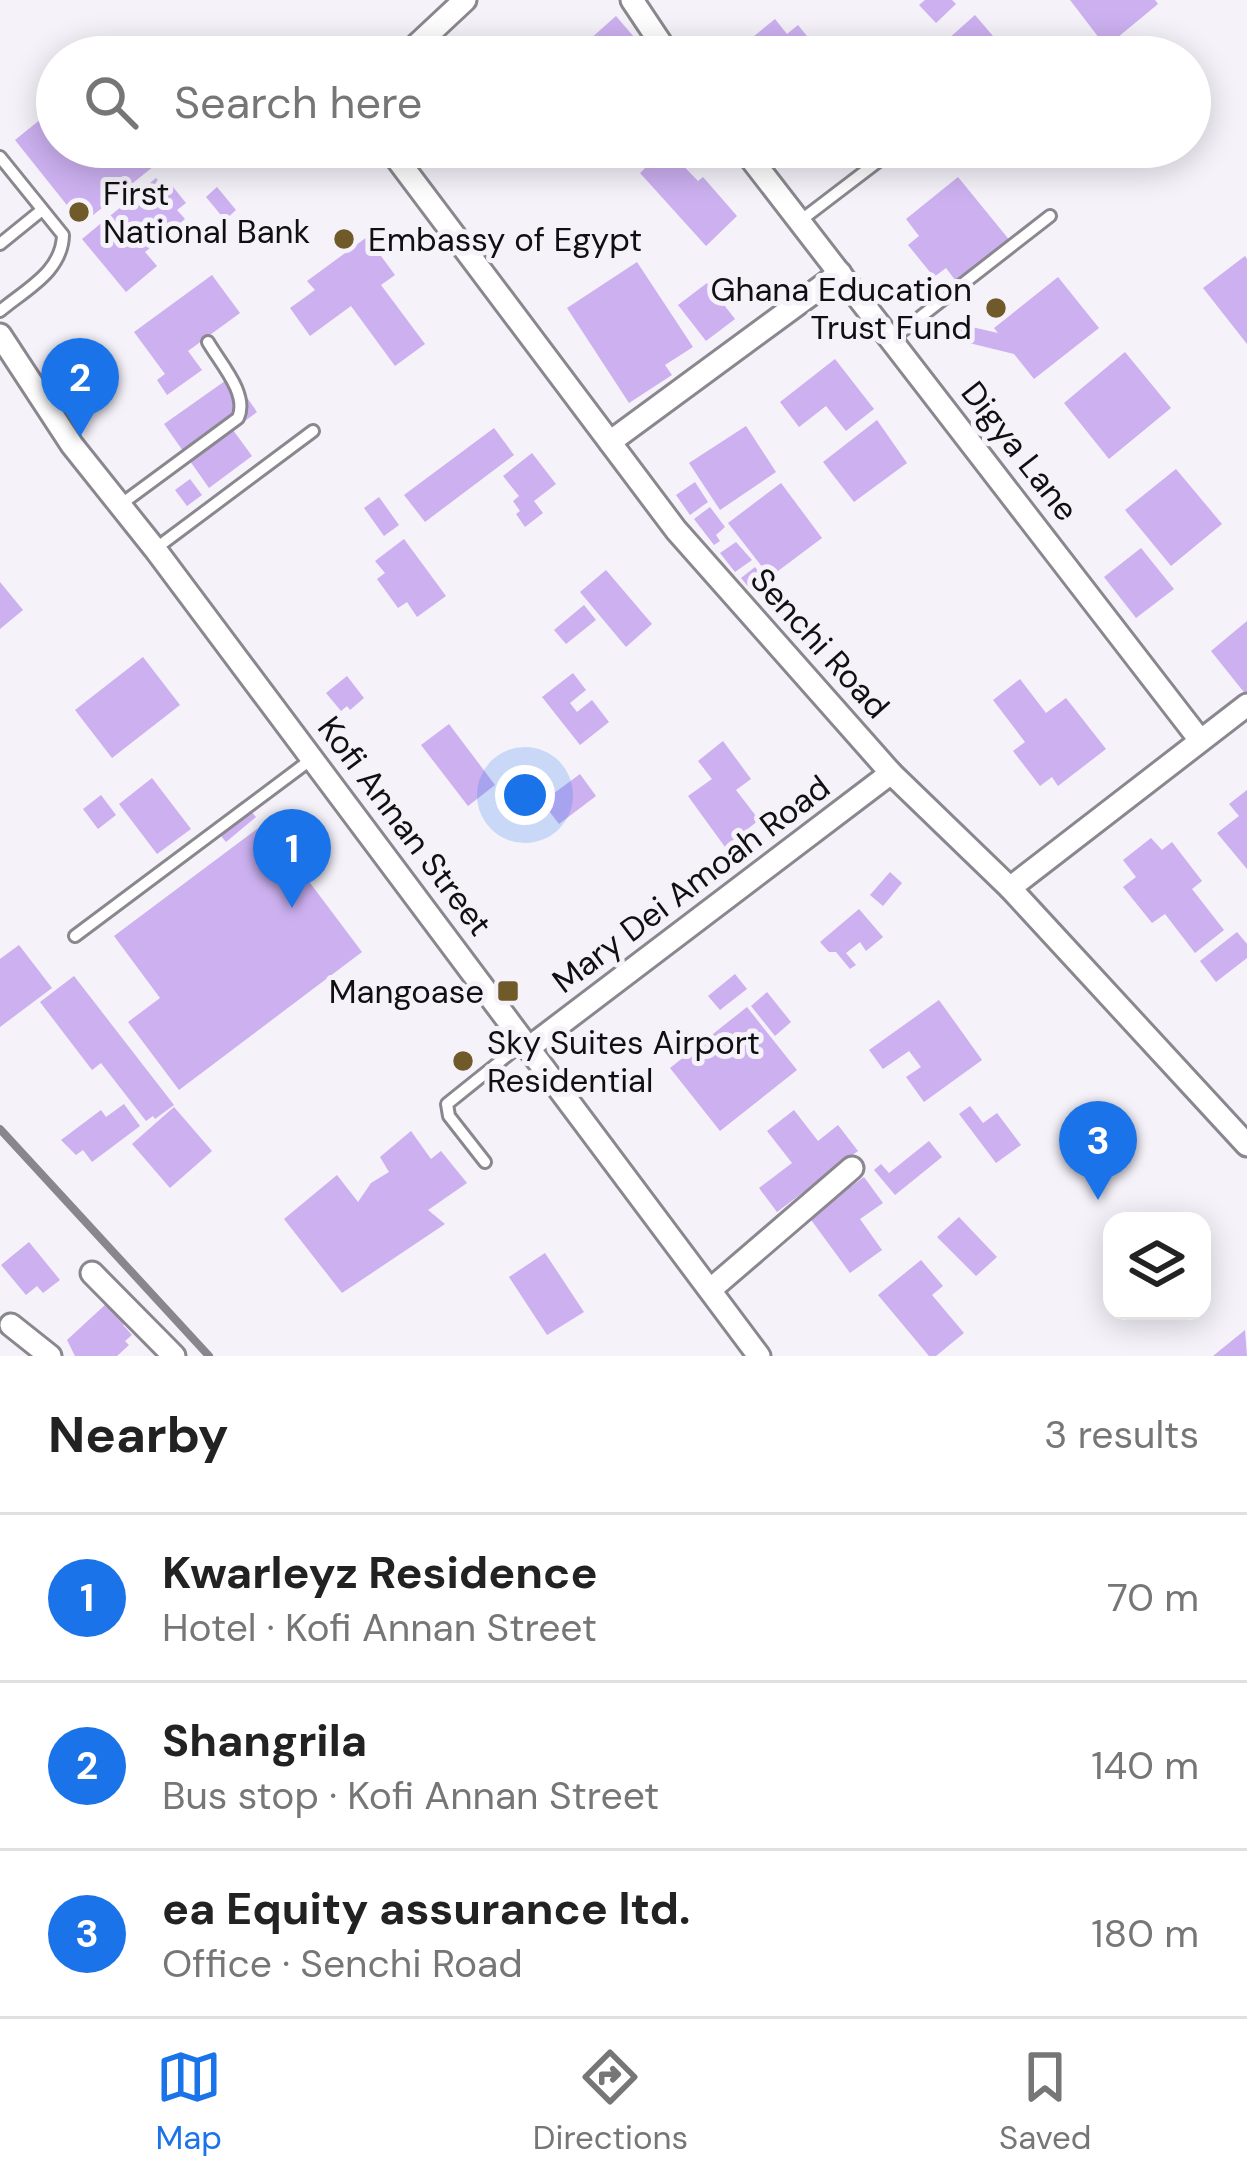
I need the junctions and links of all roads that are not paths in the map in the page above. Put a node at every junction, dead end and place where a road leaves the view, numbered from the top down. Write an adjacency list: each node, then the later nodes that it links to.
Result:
1 (465, 0): 3 (street)
2 (632, 0): 4 (street)
3 (426, 36)
4 (656, 36)
5 (0, 157): 9 (lane)
6 (404, 168): 19 (street, Senchi Road)
7 (758, 168): 11 (street, Digya Lane)
8 (869, 168): 11 (lane)
9 (42, 209): 12 (lane); 14 (lane)
10 (1049, 216): 16 (lane)
11 (800, 221): 13 (street, Digya Lane)
12 (0, 244)
13 (840, 273): 16 (street, Digya Lane); 19 (street)
14 (0, 310)
15 (0, 335): 20 (street, Kofi Annan Street)
16 (892, 339): 23 (street, Digya Lane)
17 (208, 342): 20 (lane)
18 (314, 430): 21 (lane)
19 (610, 442): 25 (street, Senchi Road)
20 (120, 506): 21 (street, Kofi Annan Street)
21 (155, 549): 24 (street, Kofi Annan Street)
22 (1247, 705): 23 (street)
23 (1200, 740): 26 (street)
24 (313, 758): 27 (lane); 28 (street, Kofi Annan Street)
25 (892, 773): 26 (street, Senchi Road); 28 (street, Mary Dei Amoah Road)
26 (1010, 888): 29 (street, Senchi Road)
27 (75, 936)
28 (528, 1044): 30 (lane); 33 (street, Kofi Annan Street)
29 (1247, 1145)
30 (485, 1162)
31 (852, 1168): 33 (street)
32 (92, 1273): 36 (street)
33 (710, 1290): 37 (street, Kofi Annan Street)
34 (10, 1325): 35 (street)
35 (50, 1356)
36 (174, 1356)
37 (759, 1356)

